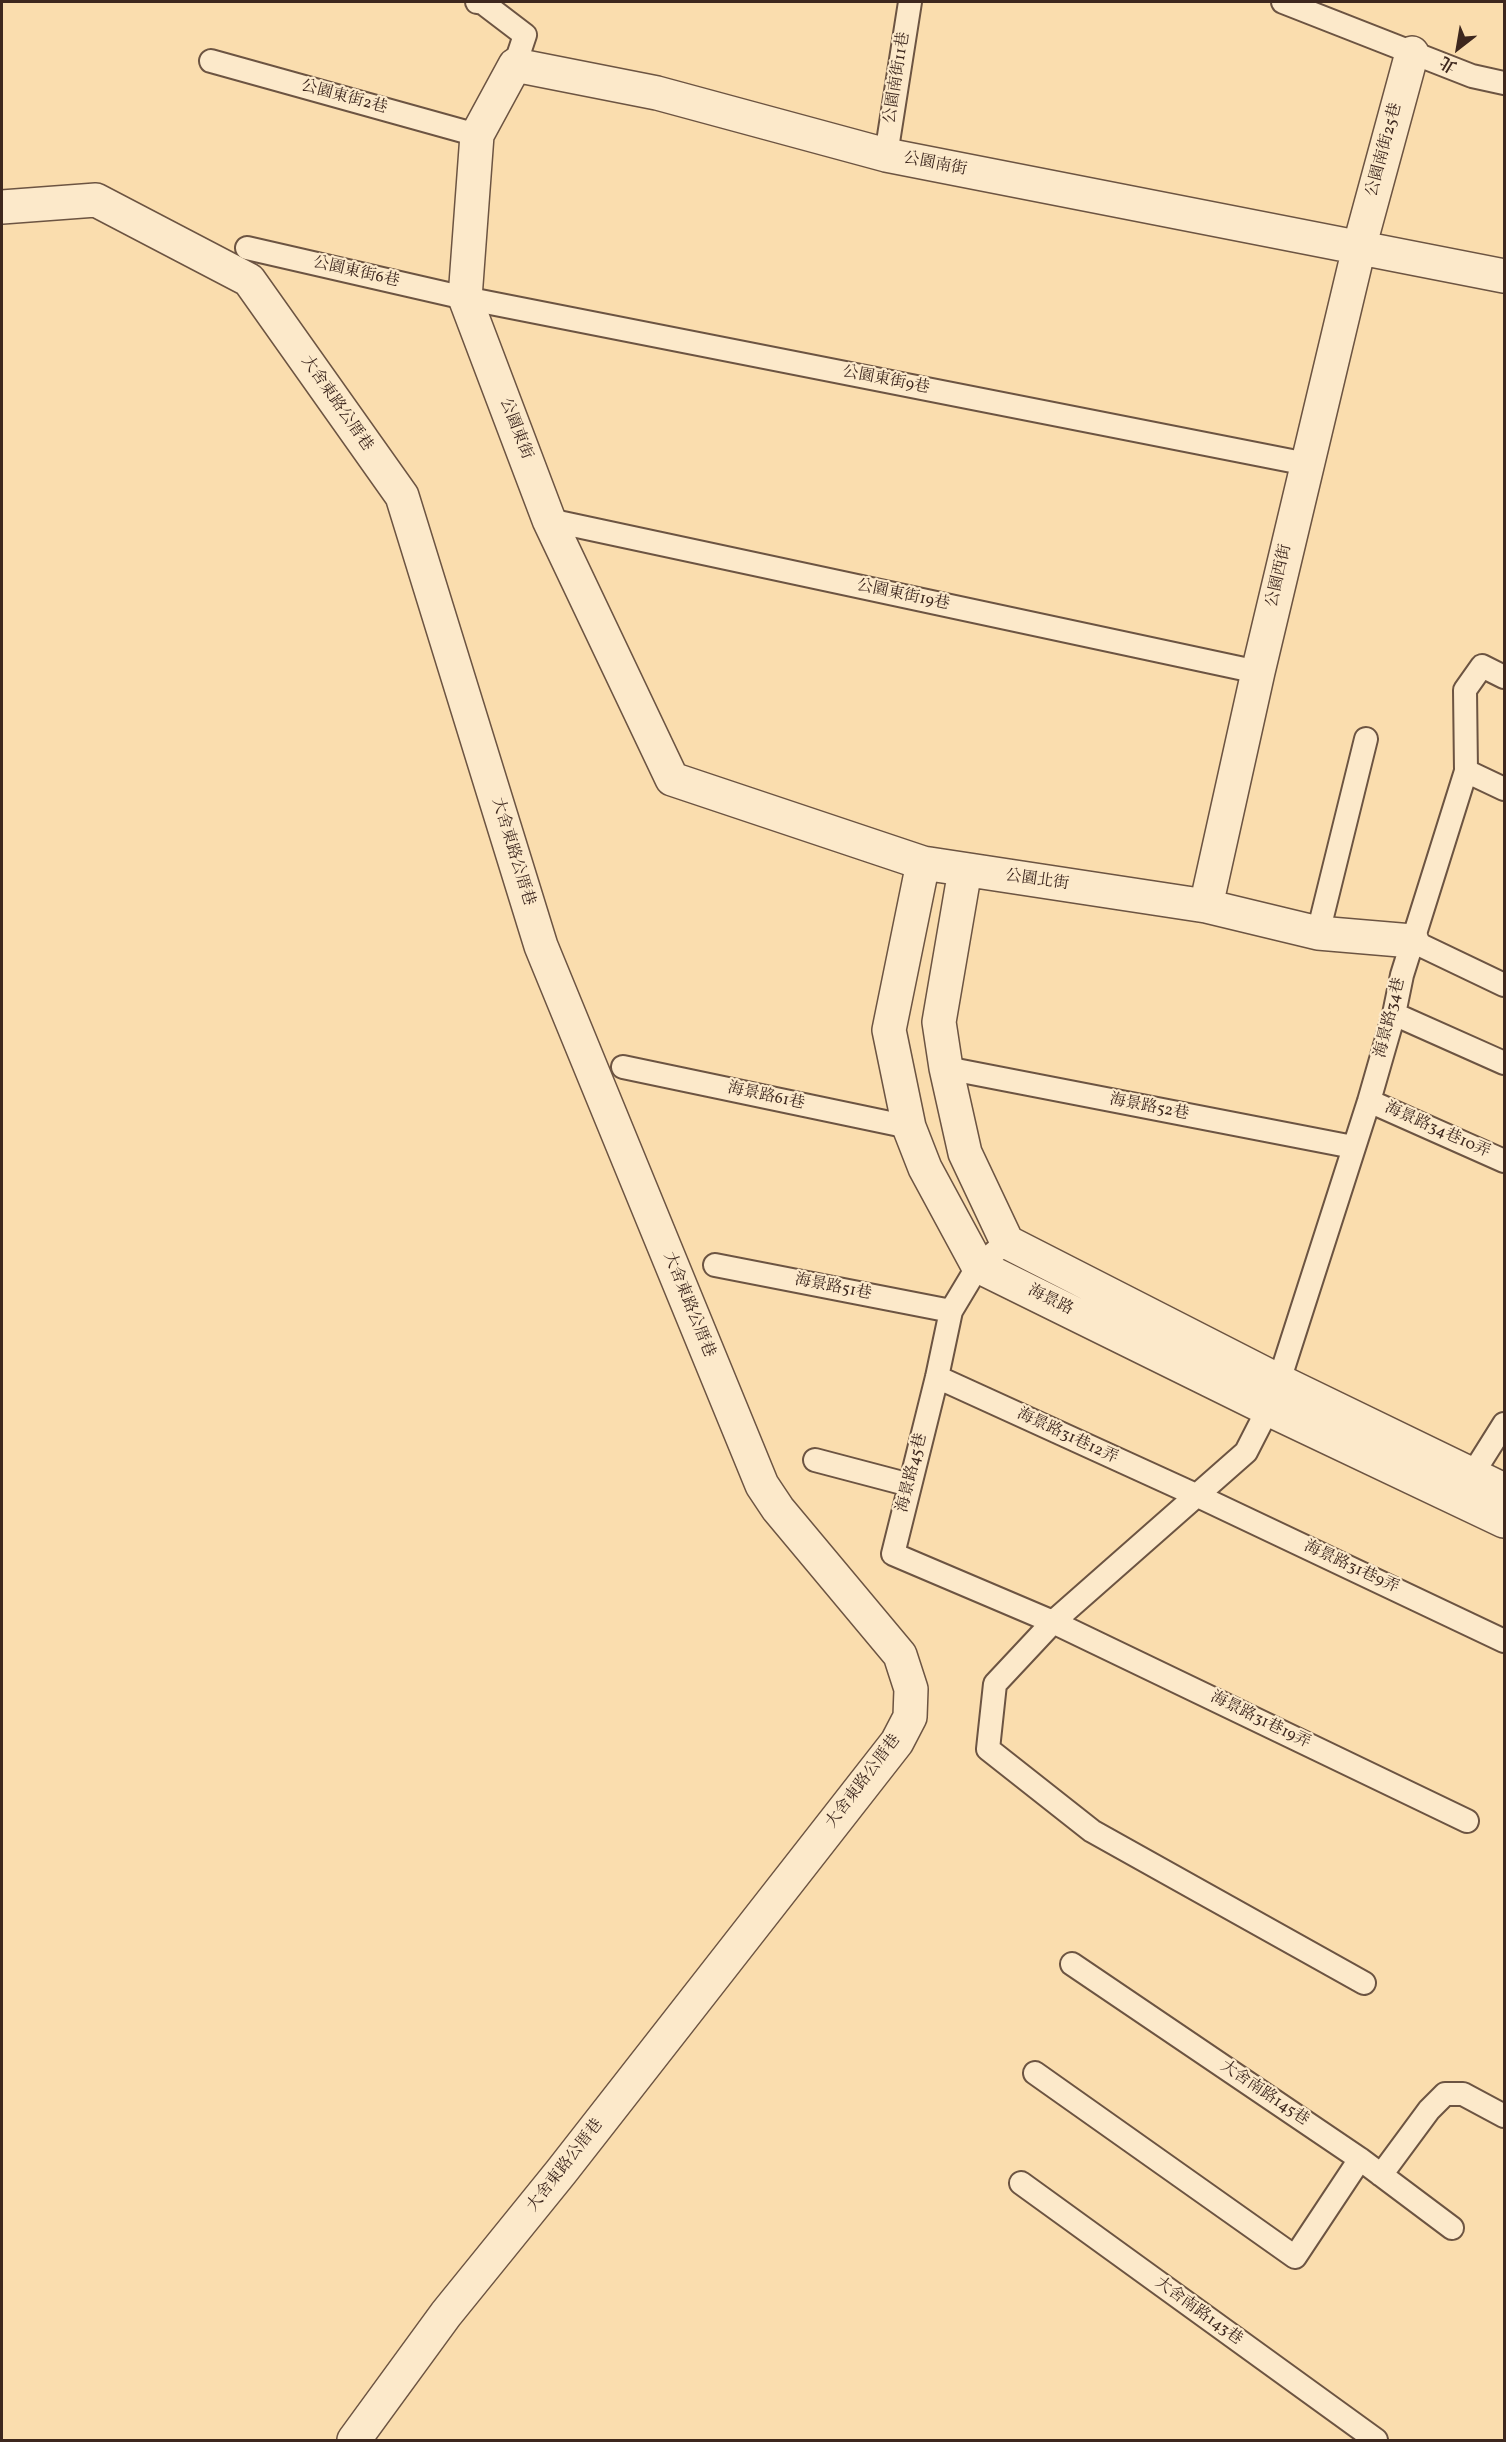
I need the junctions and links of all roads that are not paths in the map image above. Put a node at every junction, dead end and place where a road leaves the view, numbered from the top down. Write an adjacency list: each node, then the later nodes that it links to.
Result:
1 (477, 2): 6 (lane)
2 (910, 2): 9 (lane, 公園南街11巷)
3 (1283, 2): 4 (lane)
4 (1412, 53): 7 (lane); 12 (street, 公園南街25巷)
5 (211, 61): 8 (lane, 公園東街2巷)
6 (515, 65): 8 (street, 公園東街); 9 (street, 公園南街)
7 (1504, 83)
8 (477, 135): 14 (street, 公園東街)
9 (886, 155): 12 (street, 公園南街)
10 (2, 207): 61 (street, 大舍東路公厝巷)
11 (247, 248): 14 (lane, 公園東街6巷)
12 (1359, 248): 13 (street, 公園南街); 15 (street, 公園西街)
13 (1504, 276)
14 (465, 298): 15 (lane, 公園東街9巷); 16 (street, 公園東街)
15 (1307, 464): 17 (street, 公園西街)
16 (549, 520): 17 (lane, 公園東街19巷); 21 (street, 公園東街)
17 (1258, 672): 25 (street, 公園西街)
18 (1504, 677): 20 (lane, 海景路34巷)
19 (1366, 740): 26 (lane)
20 (1466, 771): 22 (lane); 27 (lane, 海景路34巷)
21 (672, 779): 23 (street, 公園北街)
22 (1504, 789)
23 (923, 863): 24 (street, 公園北街); 34 (street)
24 (965, 870): 25 (street, 公園北街); 32 (street)
25 (1206, 906): 26 (street, 公園北街)
26 (1318, 933): 27 (street, 公園北街)
27 (1412, 941): 28 (lane); 29 (lane, 海景路34巷)
28 (1504, 985)
29 (1394, 1014): 30 (lane); 33 (lane, 海景路34巷)
30 (1504, 1063)
31 (623, 1067): 34 (lane, 海景路61巷)
32 (946, 1068): 35 (lane, 海景路52巷); 37 (street)
33 (1369, 1101): 35 (lane, 海景路34巷); 36 (lane, 海景路34巷10弄)
34 (909, 1126): 39 (street)
35 (1353, 1147): 42 (lane, 海景路34巷)
36 (1504, 1161)
37 (1007, 1242): 39 (lane, 海景路45巷); 42 (street, 海景路)
38 (715, 1265): 40 (lane, 海景路51巷)
39 (978, 1266): 40 (lane, 海景路45巷); 42 (street, 海景路)
40 (951, 1311): 41 (lane, 海景路45巷)
41 (937, 1377): 45 (lane, 海景路45巷); 48 (lane, 海景路31巷12弄)
42 (1274, 1395): 46 (street, 海景路); 48 (lane, 海景路34巷)
43 (1504, 1424): 46 (lane)
44 (816, 1460): 45 (lane)
45 (910, 1485): 50 (lane, 海景路45巷)
46 (1465, 1487): 47 (street, 海景路); 49 (street, 海景路)
47 (1504, 1490)
48 (1198, 1496): 50 (lane, 海景路34巷); 51 (lane, 海景路31巷9弄)
49 (1504, 1521)
50 (1053, 1622): 52 (lane, 海景路31巷19弄); 54 (lane, 海景路34巷)
51 (1504, 1641)
52 (1467, 1821)
53 (1072, 1964): 57 (lane, 大舍南路145巷)
54 (1364, 1983)
55 (1035, 2073): 57 (lane)
56 (1504, 2116): 58 (lane)
57 (1360, 2159): 58 (lane, 大舍南路145巷)
58 (1381, 2175): 60 (lane, 大舍南路145巷)
59 (1021, 2182): 62 (lane, 大舍南路143巷)
60 (1452, 2228)
61 (354, 2440)
62 (1376, 2440)

